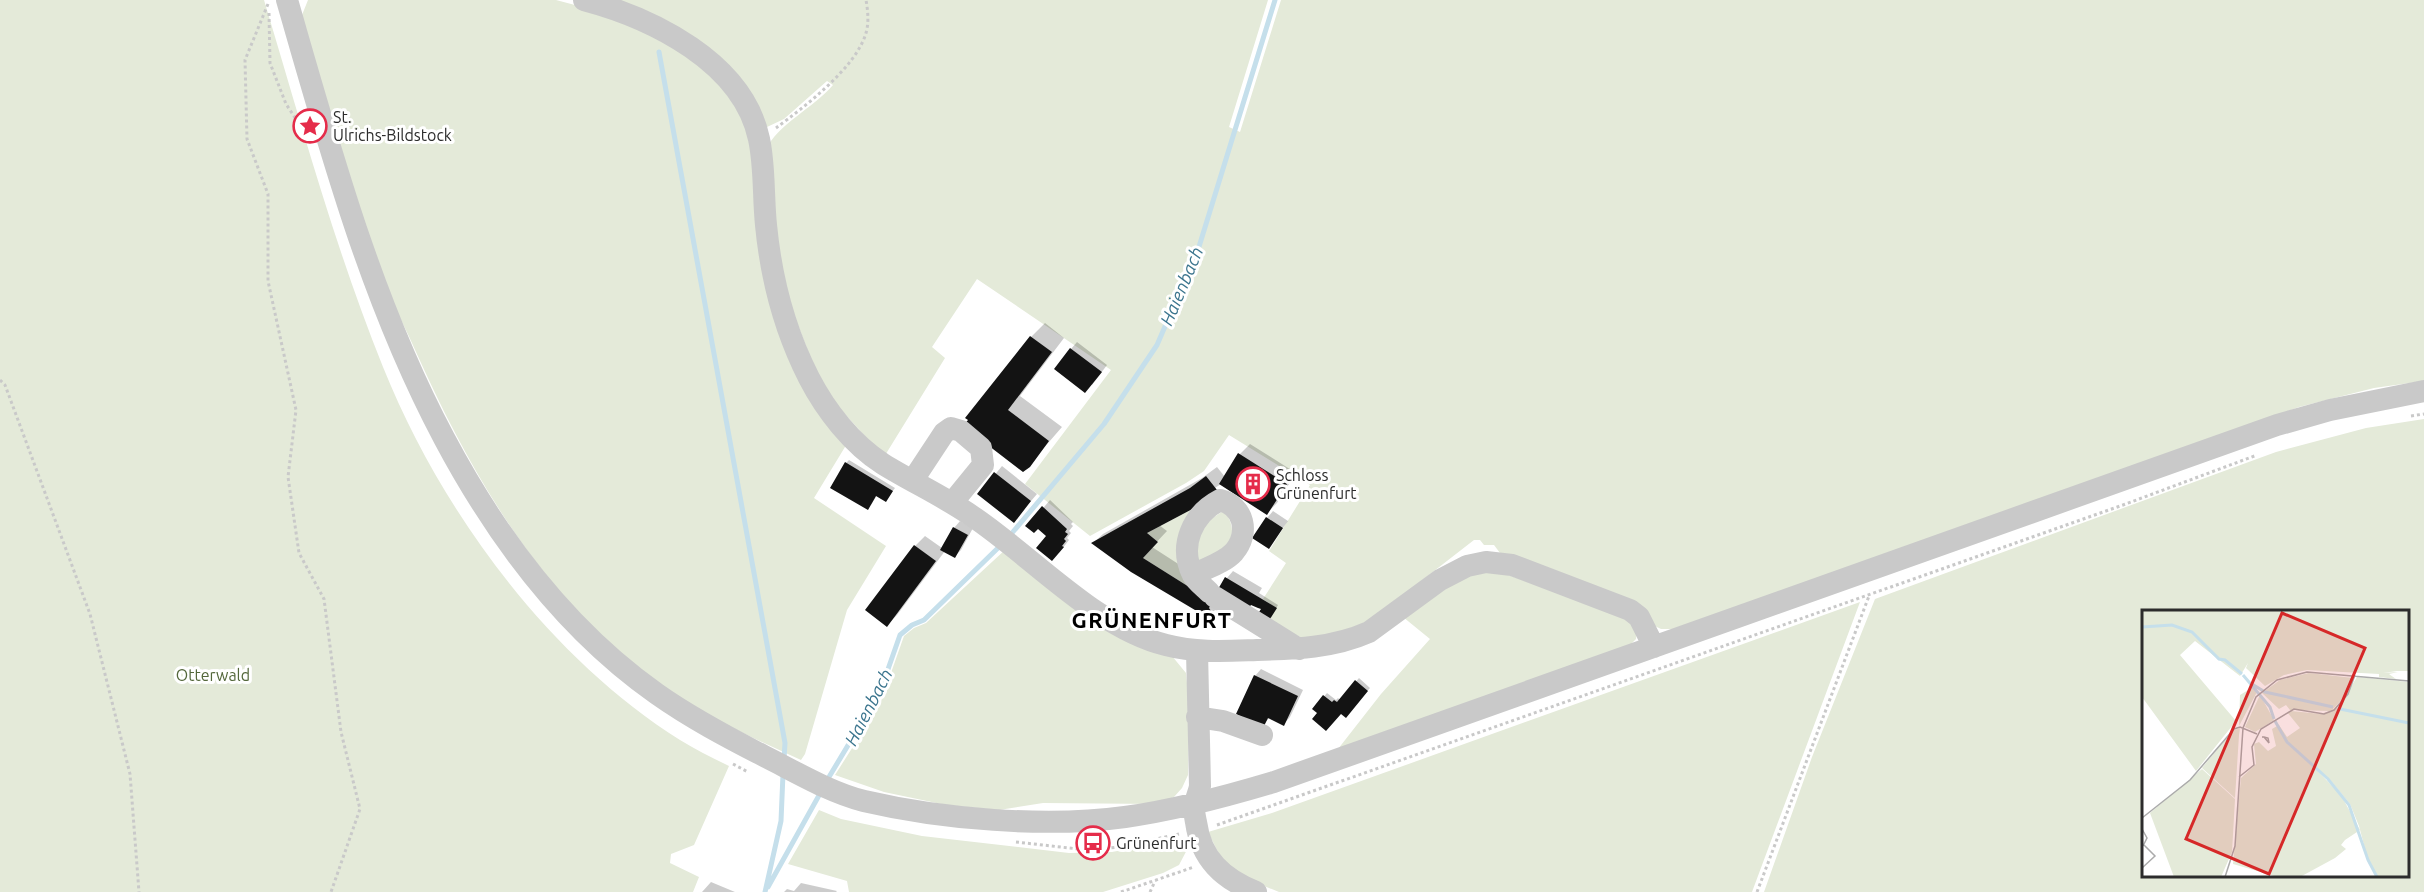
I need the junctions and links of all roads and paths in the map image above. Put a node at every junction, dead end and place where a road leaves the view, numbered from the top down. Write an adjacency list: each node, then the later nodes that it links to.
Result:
1 (584, 0): 4 (street)
2 (866, 0): 4 (path)
3 (278, 1): 18 (street); 24 (path)
4 (759, 138): 7 (street)
5 (0, 380): 23 (path)
6 (2424, 391): 9 (street)
7 (913, 480): 8 (street); 8 (street)
8 (952, 503): 14 (street)
9 (1862, 573): 12 (street); 28 (path)
10 (1193, 575): 11 (street)
11 (1244, 615): 13 (street); 15 (street)
12 (1654, 647): 13 (street); 18 (street)
13 (1299, 649): 15 (street)
14 (1197, 651): 15 (street); 16 (street)
15 (1227, 652)
16 (1197, 717): 17 (street); 18 (street)
17 (1262, 735)
18 (1194, 805): 21 (street)
19 (1093, 843): 20 (path)
20 (1094, 849)
21 (1209, 861): 22 (path); 27 (street)
22 (1155, 881): 25 (path); 26 (path)
23 (139, 892)
24 (331, 892)
25 (1121, 892)
26 (1150, 892)
27 (1256, 892)
28 (1757, 892)

